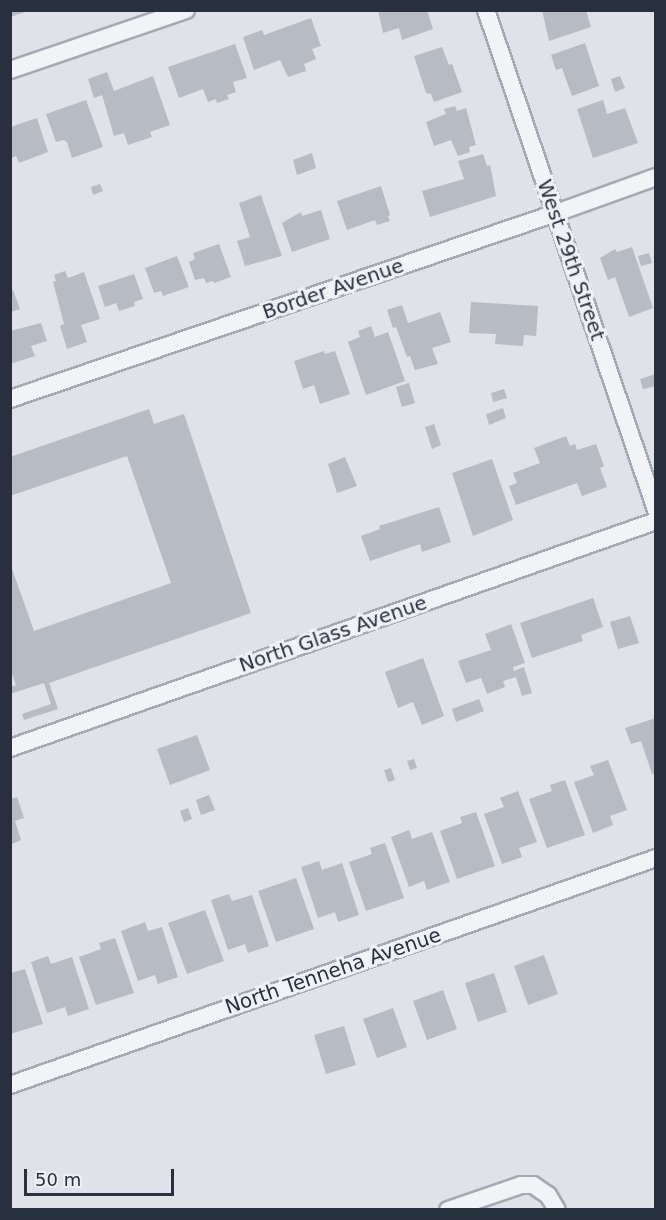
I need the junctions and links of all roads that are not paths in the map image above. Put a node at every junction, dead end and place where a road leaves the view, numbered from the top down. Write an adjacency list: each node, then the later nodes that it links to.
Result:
1 (186, 10): 3 (street)
2 (486, 10): 5 (street, West 29th Street)
3 (10, 70)
4 (656, 177): 5 (street, Border Avenue)
5 (556, 213): 6 (street, Border Avenue); 7 (street, West 29th Street)
6 (10, 399)
7 (656, 510)
8 (656, 521): 9 (street, North Glass Avenue)
9 (10, 748)
10 (656, 858): 11 (street, North Tenneha Avenue)
11 (10, 1085)
12 (448, 1209): 13 (street)
13 (557, 1209)

